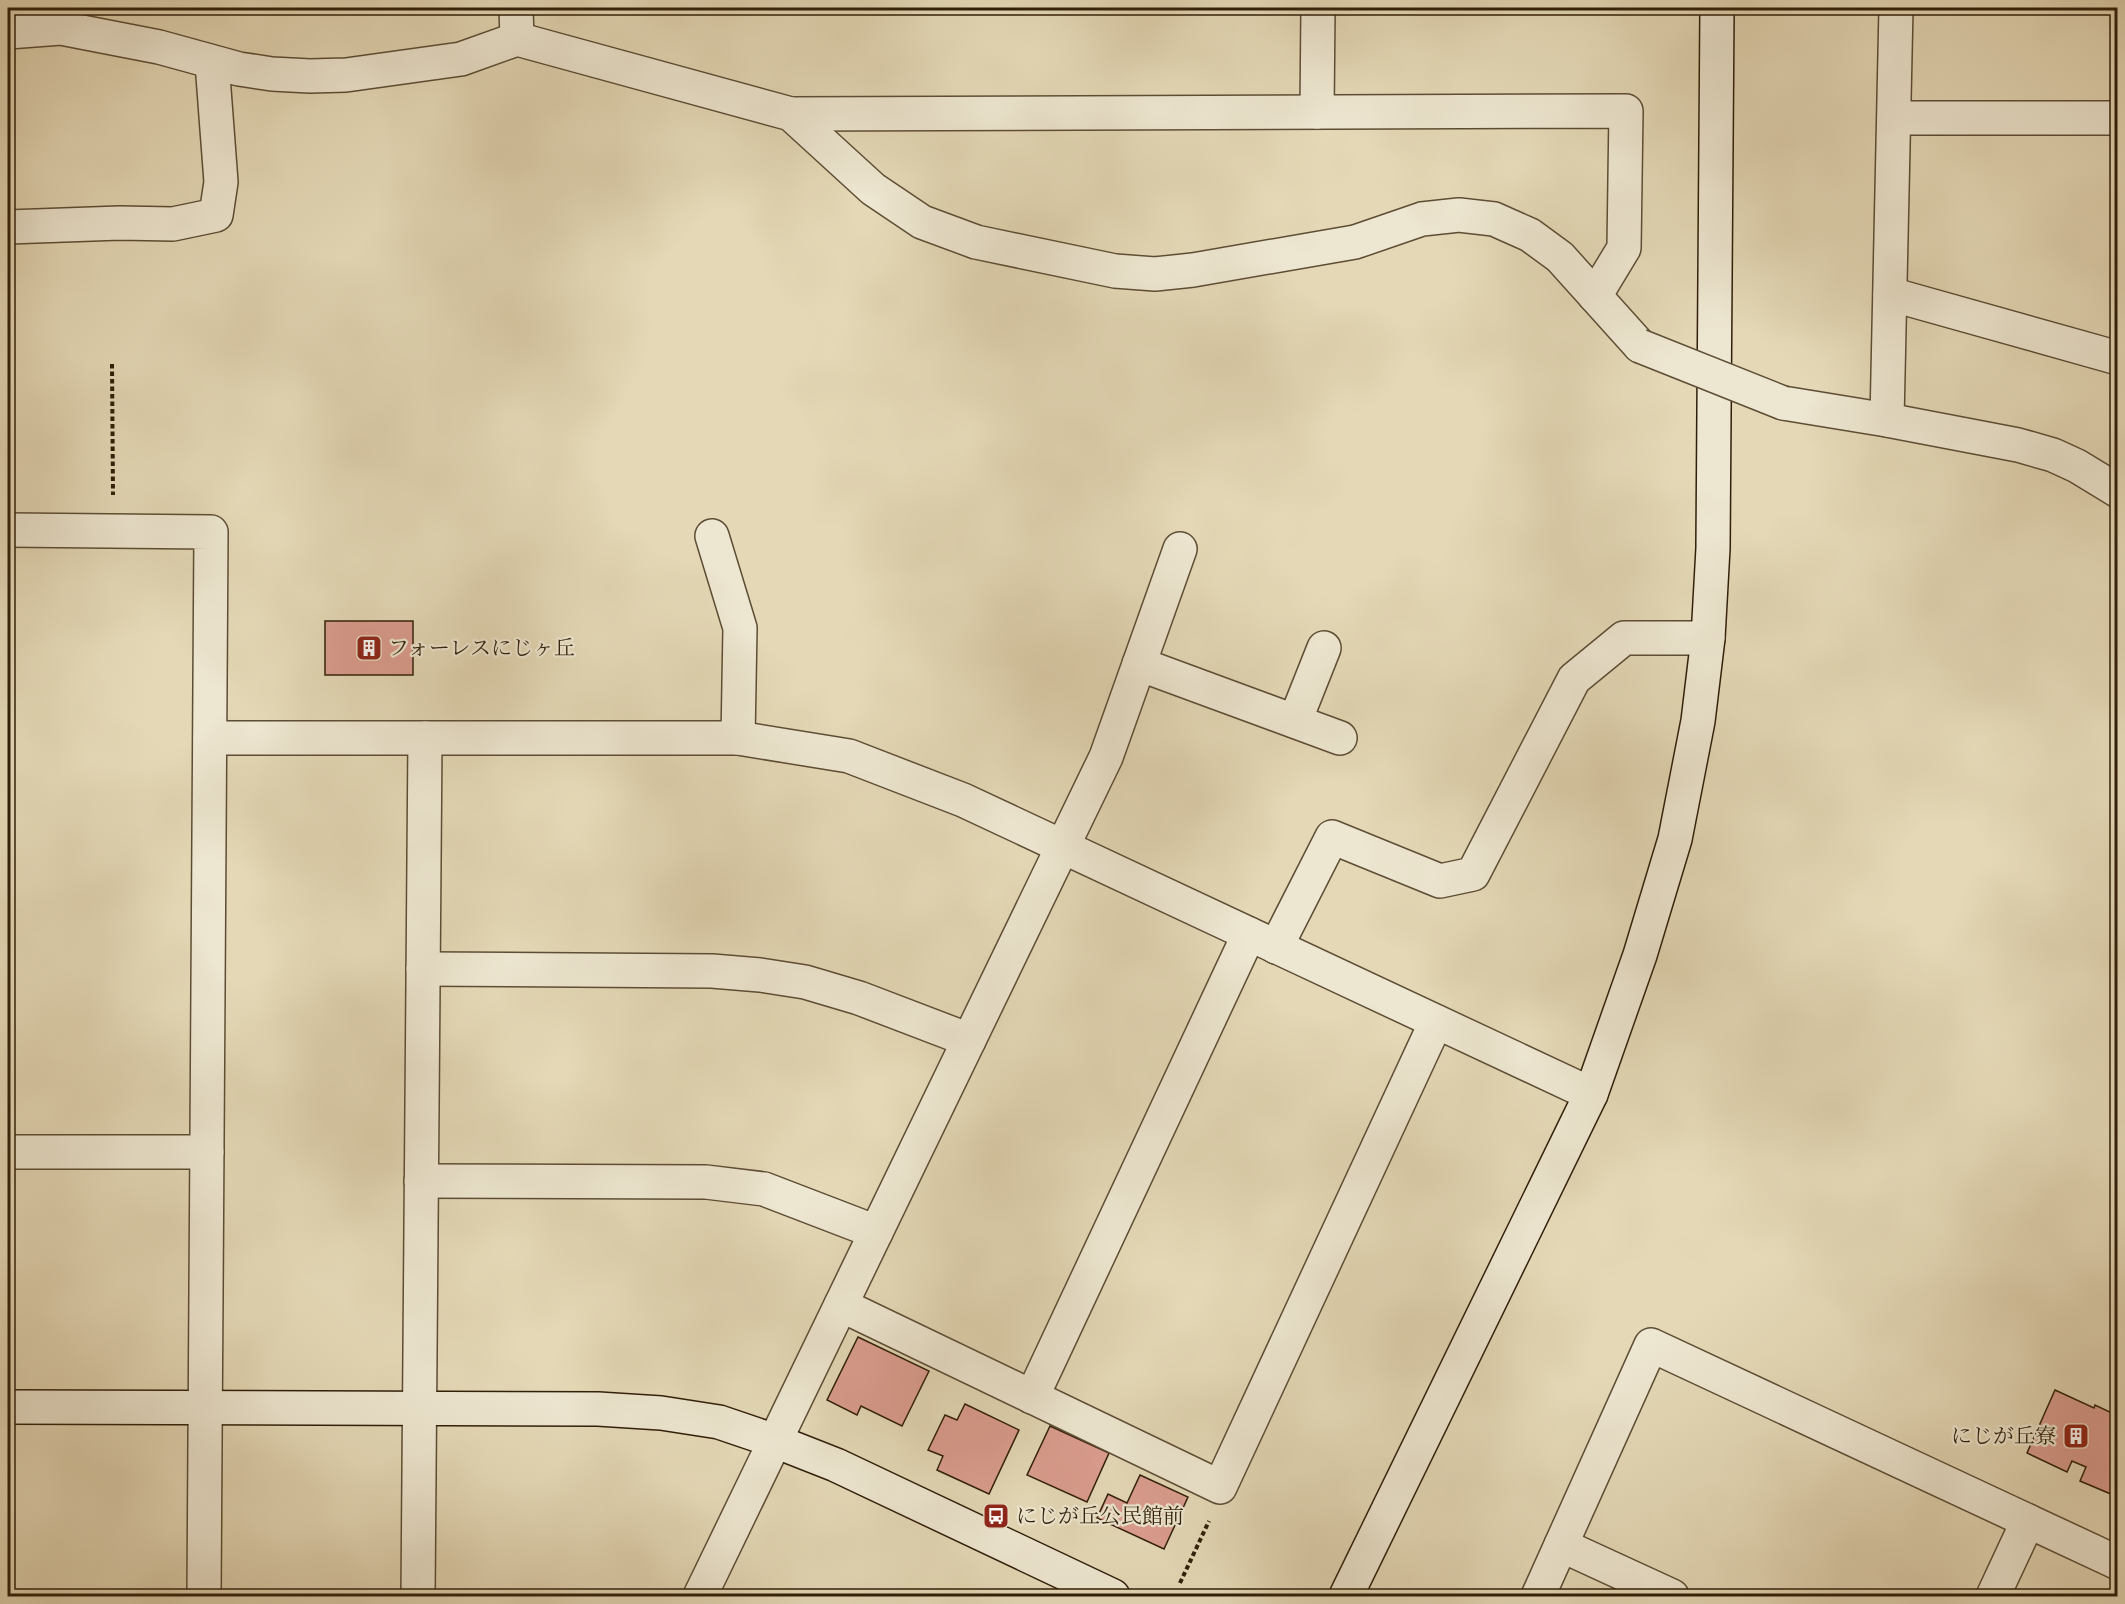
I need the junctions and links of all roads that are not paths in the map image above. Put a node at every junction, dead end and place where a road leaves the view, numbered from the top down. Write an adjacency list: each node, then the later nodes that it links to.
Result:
1 (1318, 8): 7 (street)
2 (1717, 8): 20 (street)
3 (1896, 8): 9 (street)
4 (517, 23): 6 (street); 8 (street)
5 (8, 32): 6 (street)
6 (212, 63): 11 (street)
7 (1317, 112): 8 (street); 13 (street)
8 (791, 114): 13 (street)
9 (1894, 118): 10 (street); 12 (street)
10 (2118, 118)
11 (8, 227)
12 (1890, 294): 14 (street); 15 (street)
13 (1595, 296): 15 (street, bridge)
14 (2118, 358)
15 (1887, 420): 16 (street)
16 (2118, 491)
17 (8, 530): 24 (street)
18 (712, 536): 26 (street)
19 (1180, 549): 22 (street)
20 (1708, 638): 29 (street); 33 (street)
21 (1324, 648): 23 (street)
22 (1139, 664): 23 (street); 28 (street)
23 (1295, 722): 27 (street)
24 (210, 738): 25 (street); 35 (street)
25 (425, 738): 26 (street); 30 (street)
26 (738, 738): 28 (street)
27 (1340, 738)
28 (1062, 847): 29 (street); 32 (street)
29 (1263, 940): 31 (street); 39 (street)
30 (423, 969): 32 (street); 36 (street)
31 (1436, 1022): 33 (street); 39 (street)
32 (969, 1040): 37 (street)
33 (1591, 1094): 51 (street)
34 (8, 1152): 35 (street)
35 (207, 1152): 41 (street)
36 (421, 1181): 37 (street); 42 (street)
37 (876, 1232): 38 (street)
38 (841, 1305): 39 (street); 43 (street)
39 (1032, 1396)
40 (8, 1407): 41 (street)
41 (205, 1408): 42 (street); 47 (street)
42 (420, 1409): 43 (street); 48 (street)
43 (775, 1441): 49 (street); 50 (street)
44 (2028, 1521): 45 (street); 46 (street); 54 (street)
45 (1562, 1545): 52 (street); 53 (street)
46 (2118, 1563)
47 (204, 1596)
48 (418, 1596)
49 (700, 1596)
50 (1113, 1596)
51 (1346, 1596)
52 (1538, 1596)
53 (1672, 1596)
54 (1993, 1596)

